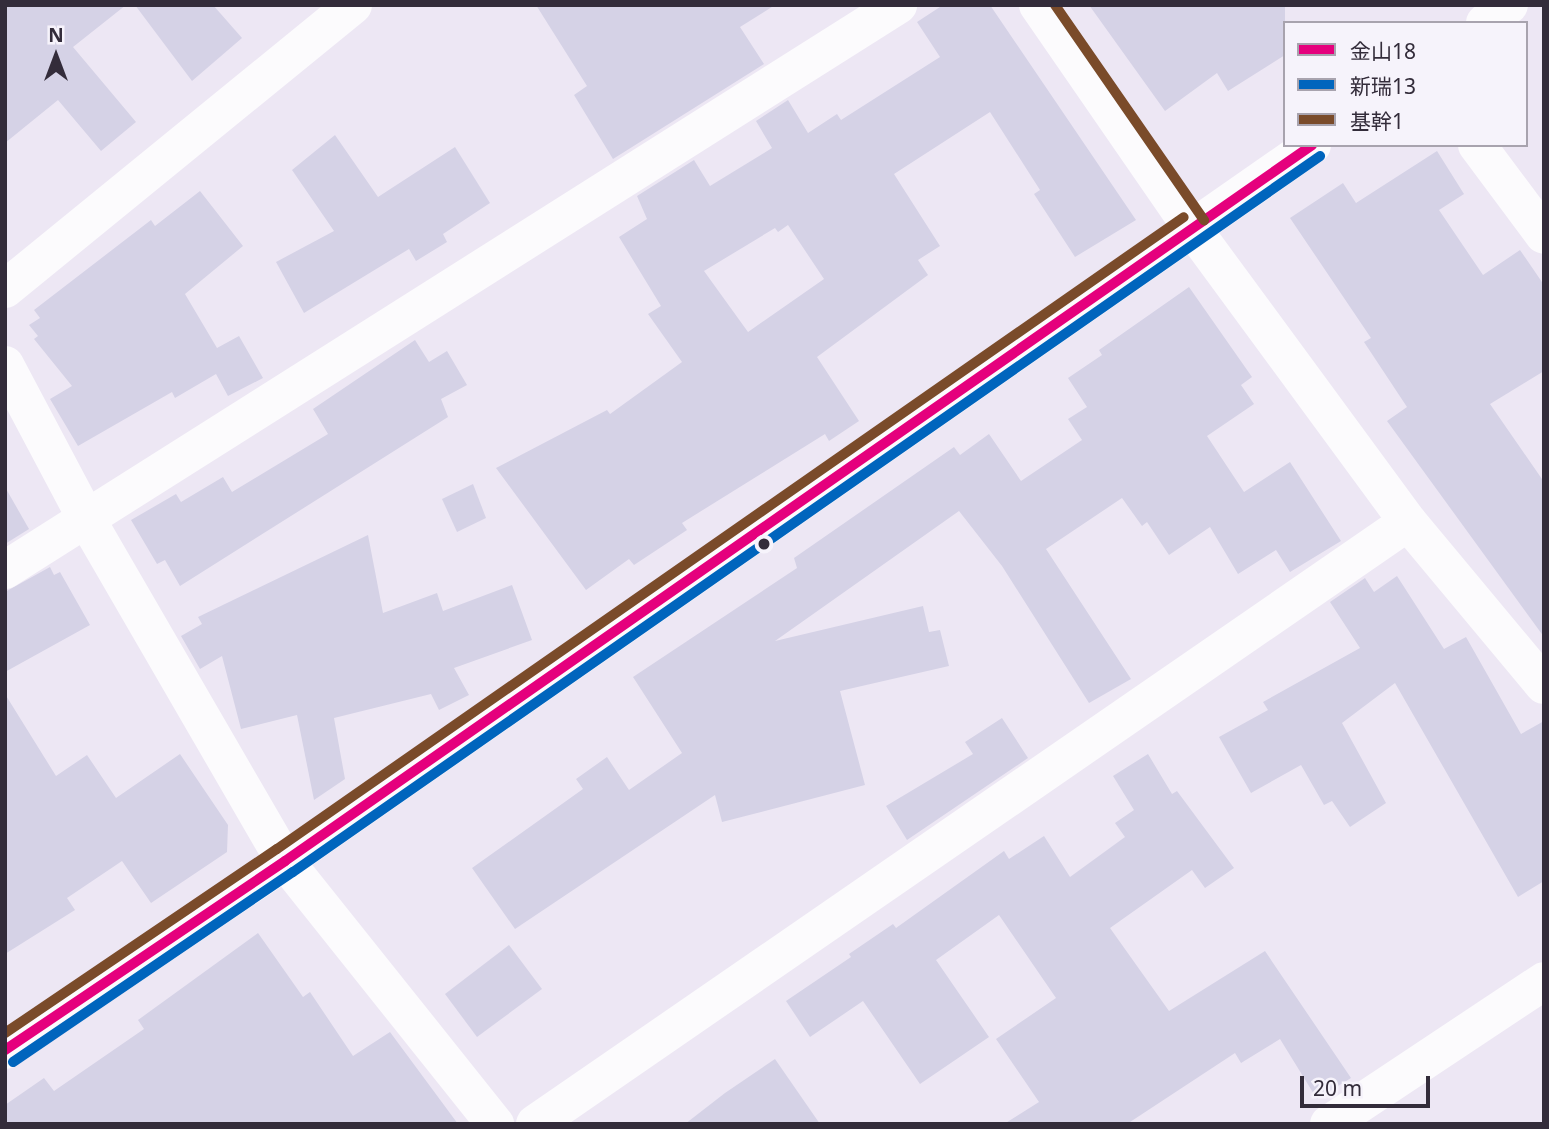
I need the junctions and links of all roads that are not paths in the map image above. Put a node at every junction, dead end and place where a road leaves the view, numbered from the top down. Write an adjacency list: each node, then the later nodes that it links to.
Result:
1 (353, 5): 10 (street)
2 (898, 5): 12 (street)
3 (1038, 5): 8 (street)
4 (1509, 5): 5 (street)
5 (1488, 21)
6 (1309, 147): 8 (street)
7 (1478, 147): 9 (street)
8 (1192, 228): 13 (street); 16 (street)
9 (1544, 235)
10 (5, 289)
11 (5, 365): 12 (street)
12 (87, 520): 14 (street); 16 (street)
13 (1408, 522): 15 (street); 20 (street)
14 (5, 570)
15 (1544, 685)
16 (285, 861): 18 (street); 19 (street)
17 (1544, 981): 21 (street)
18 (5, 1050)
19 (495, 1124)
20 (535, 1124)
21 (1329, 1124)

